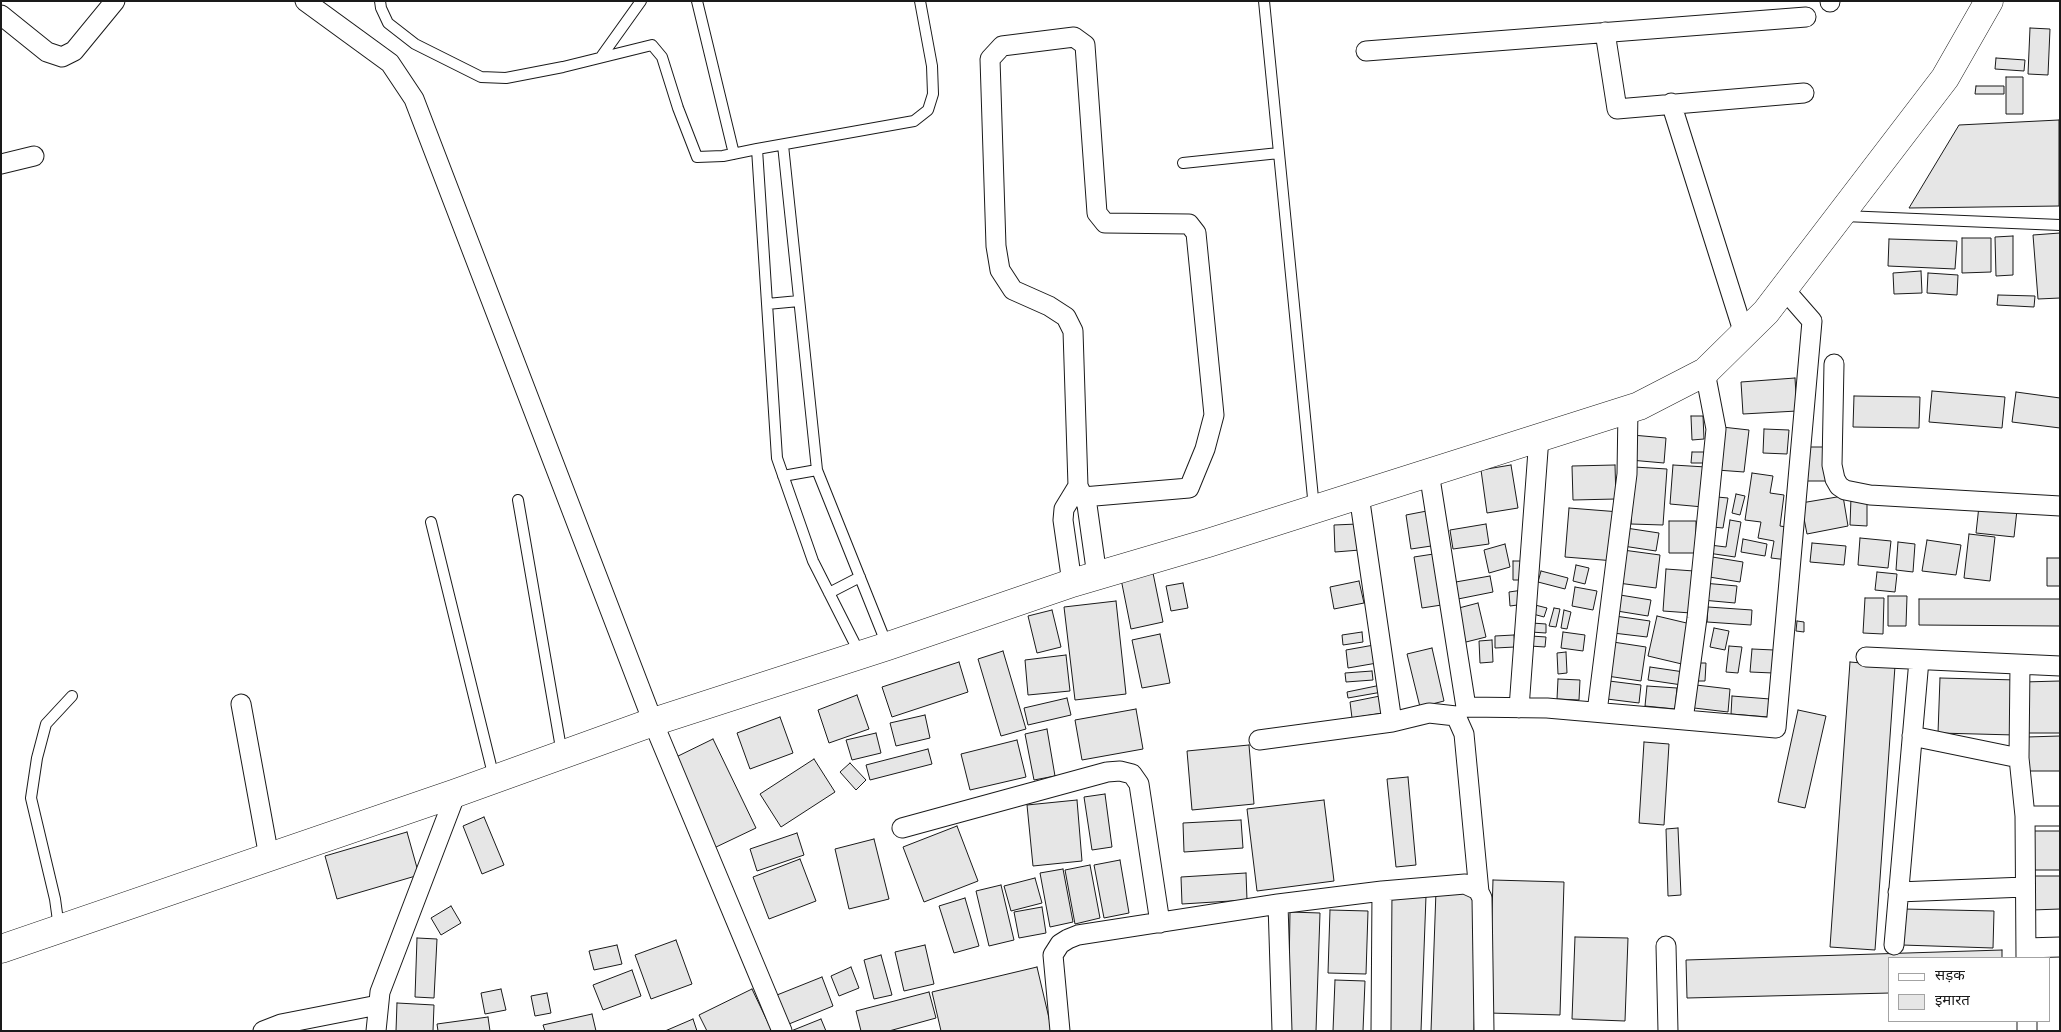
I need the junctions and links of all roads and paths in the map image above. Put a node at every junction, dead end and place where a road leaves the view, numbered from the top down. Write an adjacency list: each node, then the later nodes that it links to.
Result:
1 (115, 1): 10 (street)
2 (305, 1): 56 (street)
3 (380, 1): 13 (lane)
4 (640, 1): 13 (lane)
5 (697, 1): 19 (lane)
6 (920, 1): 16 (lane)
7 (1264, 1): 18 (lane)
8 (1989, 1): 23 (street)
9 (1806, 17): 11 (street)
10 (3, 20)
11 (1605, 32): 12 (street); 15 (street)
12 (1366, 51)
13 (601, 57): 19 (lane)
14 (1804, 92): 15 (street)
15 (1671, 103): 28 (street)
16 (783, 144): 17 (lane); 26 (lane)
17 (757, 149): 19 (lane); 27 (lane)
18 (1279, 153): 21 (lane); 40 (lane)
19 (734, 154)
20 (34, 156): 22 (street)
21 (1183, 163)
22 (1, 164)
23 (1840, 216): 24 (lane); 25 (street)
24 (2060, 225)
25 (1784, 289): 28 (street); 55 (street)
26 (800, 301): 27 (lane); 33 (lane)
27 (767, 304): 35 (lane)
28 (1744, 334): 30 (street)
29 (1834, 364): 39 (street)
30 (1705, 372): 31 (street); 55 (street)
31 (1628, 409): 32 (street); 54 (street)
32 (1539, 438): 34 (street); 53 (street)
33 (817, 470): 35 (lane); 42 (lane)
34 (1429, 472): 37 (street); 53 (street)
35 (783, 476): 44 (lane)
36 (1081, 491): 36 (street); 43 (street); 43 (street)
37 (1359, 494): 40 (street); 57 (street)
38 (518, 500): 60 (lane)
39 (2060, 506)
40 (1314, 509): 43 (street)
41 (431, 522): 62 (lane)
42 (860, 577): 44 (lane); 45 (lane)
43 (1084, 580): 45 (street)
44 (829, 593): 46 (lane)
45 (888, 646): 46 (street)
46 (860, 655): 56 (street)
47 (1866, 657): 48 (street)
48 (1919, 660): 49 (street); 58 (street)
49 (2020, 664): 50 (street); 61 (street)
50 (2060, 666)
51 (72, 696): 74 (lane)
52 (241, 704): 67 (street)
53 (1519, 708): 54 (street)
54 (1597, 712): 55 (street)
55 (1683, 720)
56 (654, 722): 60 (street); 83 (street)
57 (1392, 722): 59 (street); 70 (street)
58 (1912, 736): 61 (street); 71 (street)
59 (1259, 740)
60 (562, 756): 62 (street)
61 (2019, 758): 64 (street)
62 (495, 779): 63 (street)
63 (456, 793): 67 (street); 80 (street)
64 (2025, 816): 65 (street); 68 (street)
65 (2060, 816)
66 (902, 828): 73 (street)
67 (269, 857): 74 (street)
68 (2025, 887): 71 (street); 79 (street)
69 (1382, 891): 70 (street); 72 (street); 86 (street)
70 (1479, 892): 87 (street)
71 (1898, 892): 75 (street)
72 (1278, 904): 73 (street); 85 (street)
73 (1160, 923): 84 (street)
74 (59, 929): 78 (street)
75 (1894, 945)
76 (1666, 946): 88 (street)
77 (2060, 947): 79 (street)
78 (1, 949)
79 (2026, 953)
80 (378, 1006): 81 (street); 82 (street)
81 (263, 1031)
82 (376, 1031)
83 (782, 1031)
84 (1060, 1031)
85 (1282, 1031)
86 (1381, 1031)
87 (1484, 1031)
88 (1668, 1031)

